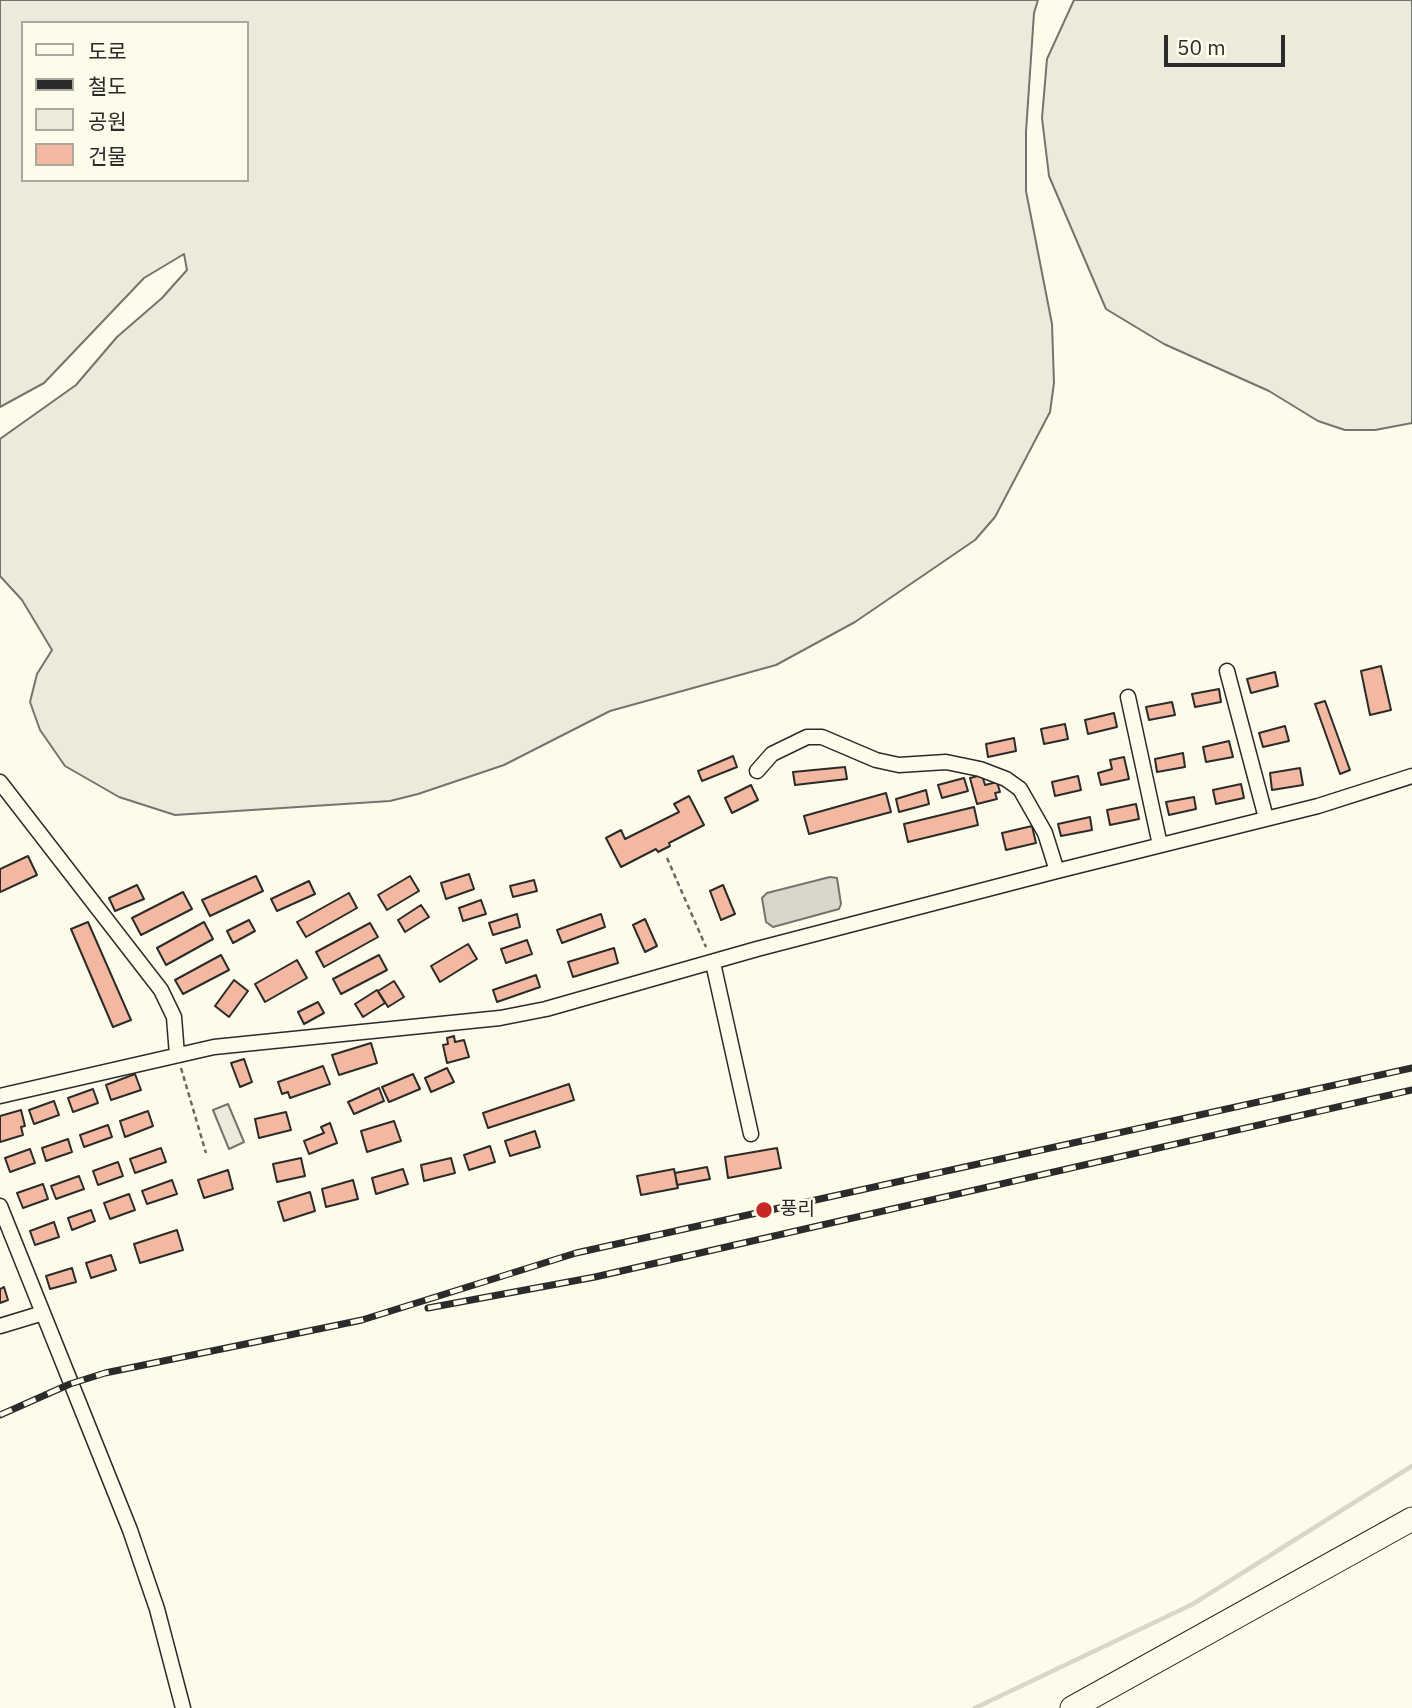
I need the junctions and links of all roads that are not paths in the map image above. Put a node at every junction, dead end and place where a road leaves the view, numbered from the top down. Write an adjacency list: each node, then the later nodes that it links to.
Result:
1 (1227, 671): 6 (street)
2 (1128, 697): 7 (street)
3 (757, 771): 8 (street)
4 (1412, 776): 6 (street)
5 (0, 782): 10 (street)
6 (1266, 818): 7 (street)
7 (1160, 845): 8 (street)
8 (1057, 871): 9 (street)
9 (713, 963): 10 (street); 12 (street)
10 (177, 1055): 11 (street)
11 (0, 1096)
12 (751, 1134)
13 (0, 1206): 14 (street)
14 (43, 1313): 15 (street); 17 (street)
15 (0, 1326)
16 (1412, 1519): 18 (main road)
17 (183, 1708)
18 (1072, 1708)

